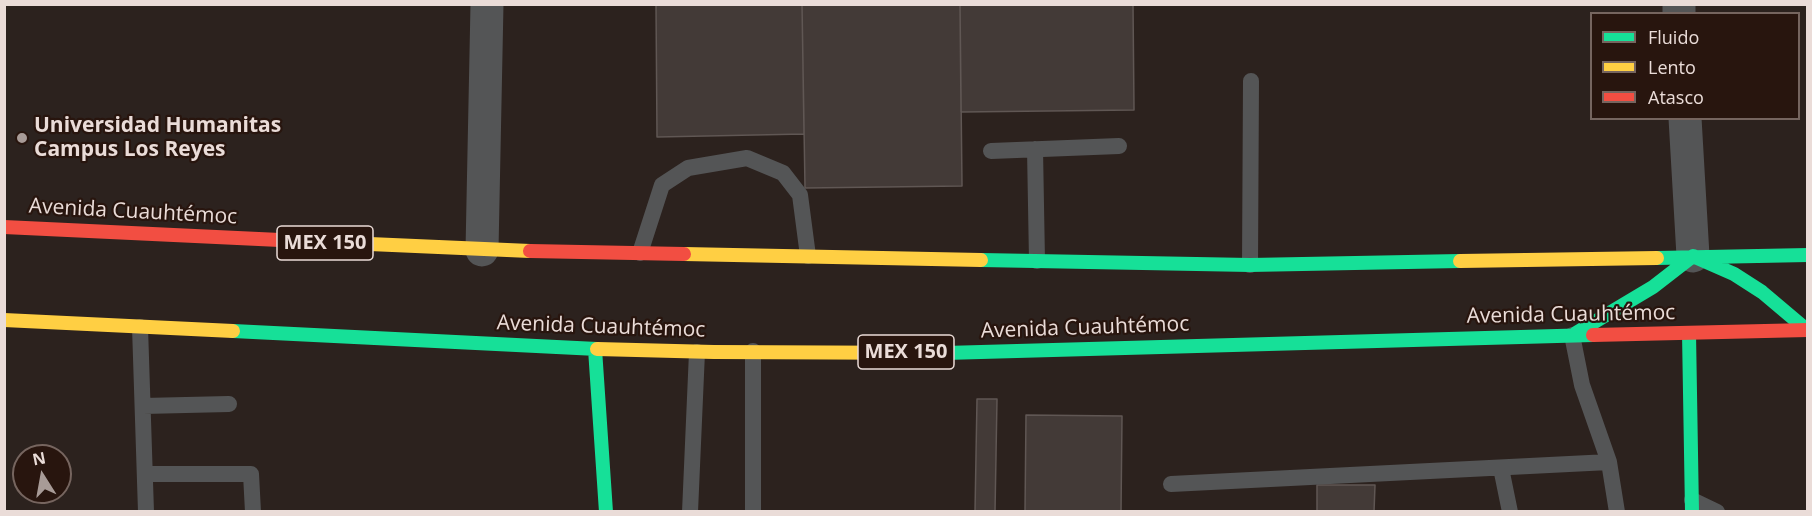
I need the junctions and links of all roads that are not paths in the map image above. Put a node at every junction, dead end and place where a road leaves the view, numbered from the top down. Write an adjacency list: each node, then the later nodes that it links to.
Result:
1 (487, 4): 8 (street)
2 (1251, 81): 14 (lane)
3 (1685, 120): 12 (street)
4 (1119, 146): 5 (lane)
5 (1035, 149): 6 (lane); 13 (lane)
6 (991, 151)
7 (4, 227): 8 (main road, Avenida Cuauhtémoc / MEX 150)
8 (482, 250): 9 (main road, Avenida Cuauhtémoc / MEX 150)
9 (640, 253): 11 (main road, Avenida Cuauhtémoc / MEX 150); 11 (lane)
10 (1808, 255): 12 (main road, Avenida Cuauhtémoc / MEX 150)
11 (808, 256): 13 (main road, Avenida Cuauhtémoc / MEX 150)
12 (1693, 256): 14 (main road, Avenida Cuauhtémoc / MEX 150); 17 (main road); 19 (main road)
13 (1037, 261): 14 (main road, Avenida Cuauhtémoc / MEX 150)
14 (1250, 265)
15 (4, 320): 16 (main road, Avenida Cuauhtémoc / MEX 150)
16 (140, 327): 20 (main road, Avenida Cuauhtémoc / MEX 150); 24 (lane)
17 (1807, 330): 18 (main road, Avenida Cuauhtémoc / MEX 150)
18 (1689, 333): 19 (main road, Avenida Cuauhtémoc / MEX 150); 29 (main road)
19 (1572, 335): 21 (main road, Avenida Cuauhtémoc / MEX 150); 25 (lane)
20 (595, 349): 22 (main road, Avenida Cuauhtémoc / MEX 150); 32 (main road)
21 (753, 351): 22 (main road, Avenida Cuauhtémoc / MEX 150); 34 (lane)
22 (697, 352): 33 (lane)
23 (230, 404): 24 (lane)
24 (143, 406): 27 (lane)
25 (1609, 462): 26 (lane); 36 (lane)
26 (1501, 468): 28 (lane); 35 (lane)
27 (145, 474): 30 (lane); 31 (lane)
28 (1171, 484)
29 (1692, 506): 37 (lane)
30 (146, 512)
31 (253, 512)
32 (606, 512)
33 (690, 512)
34 (753, 512)
35 (1510, 512)
36 (1617, 512)
37 (1717, 512)

